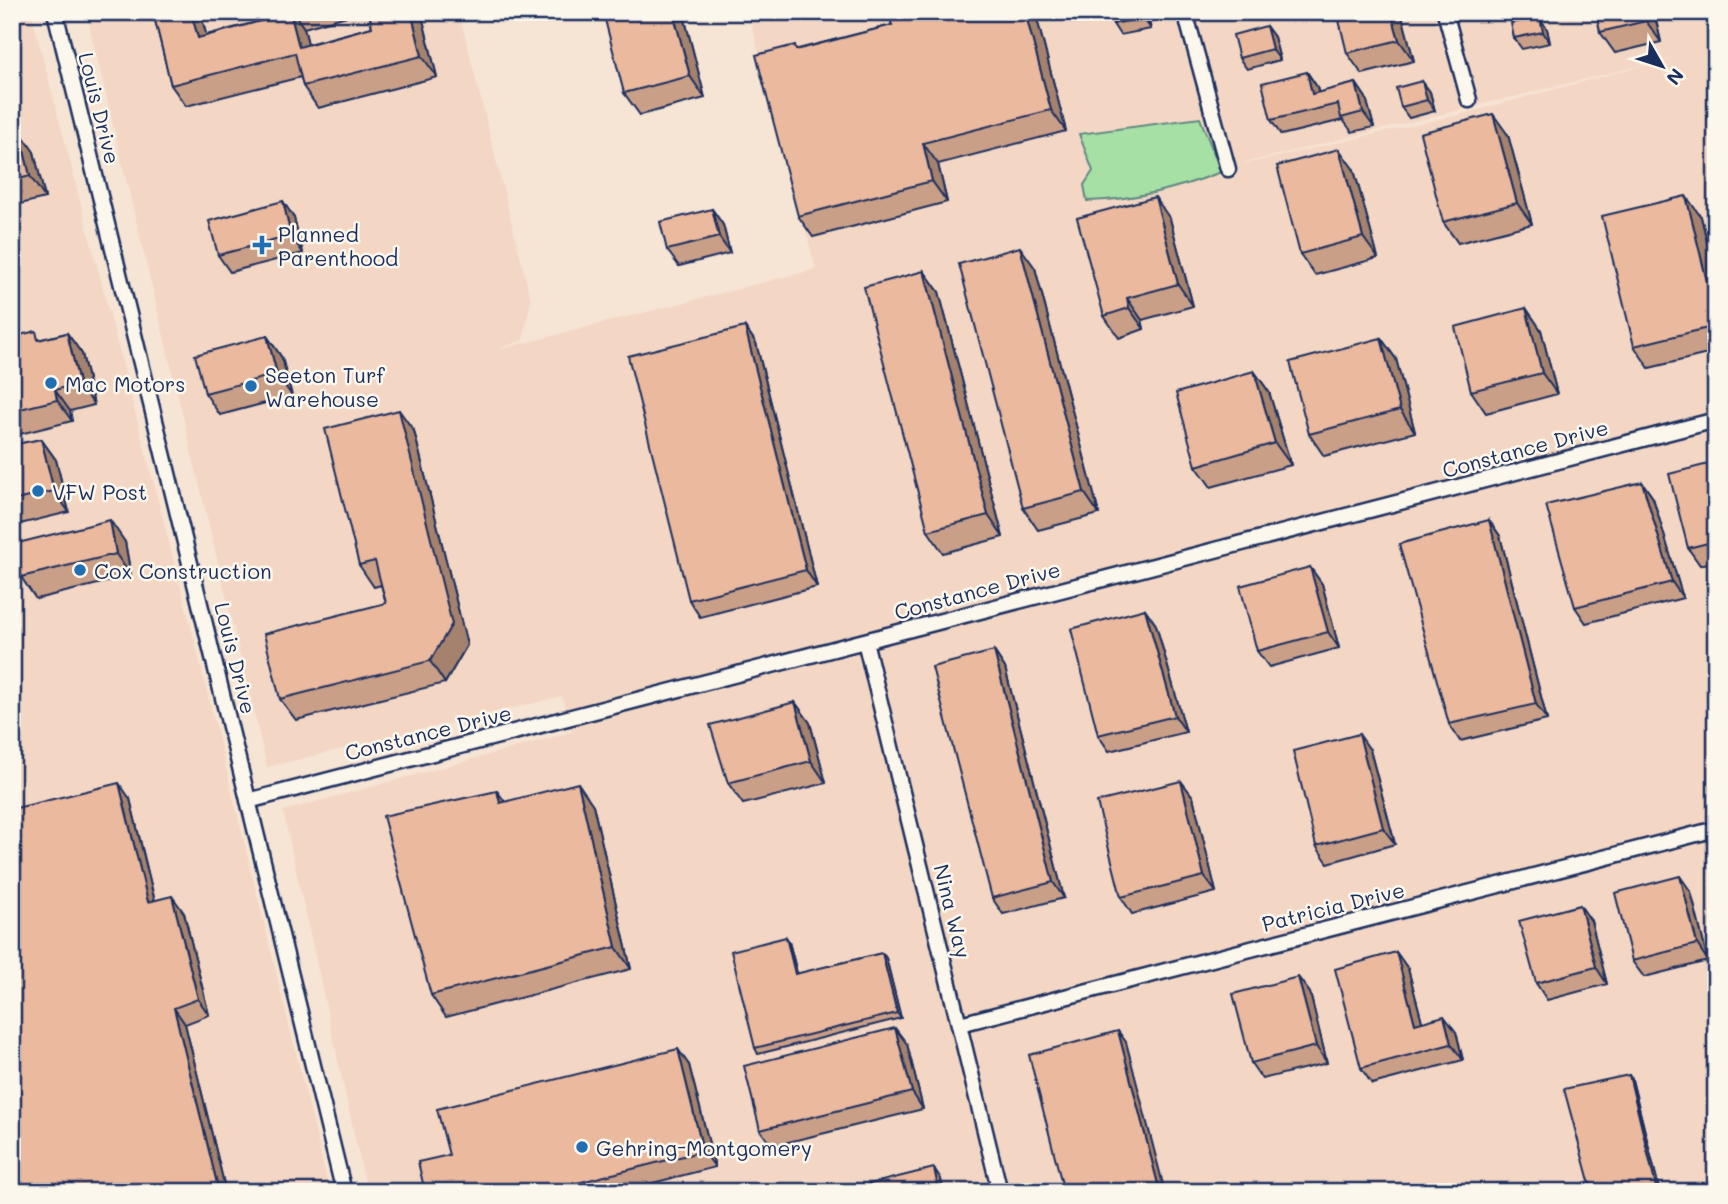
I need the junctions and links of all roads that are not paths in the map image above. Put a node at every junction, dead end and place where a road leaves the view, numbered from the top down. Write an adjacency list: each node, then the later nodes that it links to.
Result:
1 (55, 12): 8 (street, Louis Drive)
2 (1185, 12): 5 (street)
3 (1445, 12): 4 (street)
4 (1469, 100)
5 (1228, 169)
6 (1716, 420): 7 (street, Constance Drive)
7 (865, 642): 8 (street, Constance Drive); 10 (street, Nina Way)
8 (248, 801): 11 (street, Louis Drive)
9 (1716, 829): 10 (street, Patricia Drive)
10 (960, 1024): 12 (street, Nina Way)
11 (344, 1192)
12 (1000, 1192)

